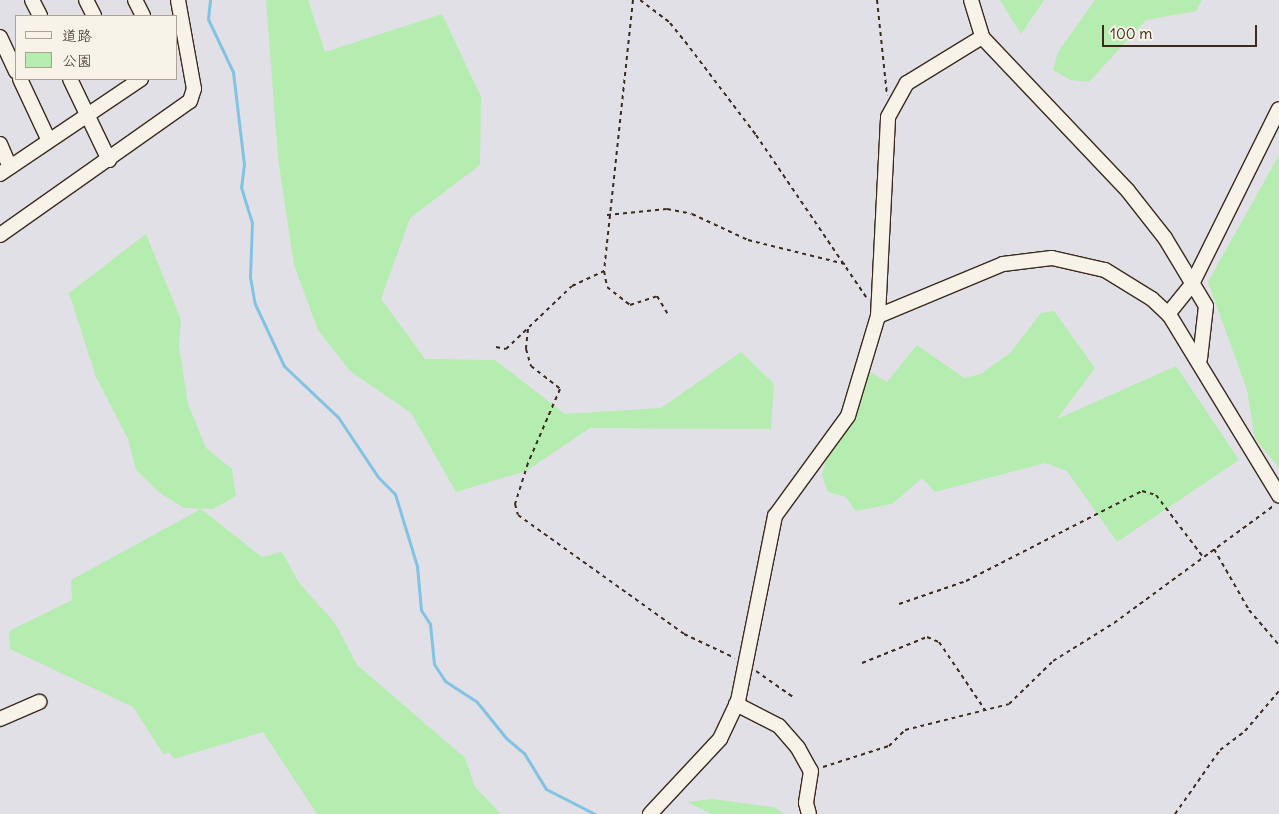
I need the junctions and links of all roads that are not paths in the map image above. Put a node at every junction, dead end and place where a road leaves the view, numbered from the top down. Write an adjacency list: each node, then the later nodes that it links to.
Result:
1 (32, 0): 6 (street)
2 (86, 0): 7 (street)
3 (135, 0): 8 (street)
4 (178, 0): 11 (street)
5 (971, 0): 10 (street)
6 (40, 15)
7 (94, 15)
8 (142, 15)
9 (0, 37): 12 (street)
10 (982, 37): 24 (street); 26 (street)
11 (180, 52): 21 (street)
12 (15, 70)
13 (20, 80): 19 (street)
14 (70, 80): 18 (street)
15 (138, 80): 16 (street)
16 (124, 84): 18 (street)
17 (1279, 109): 24 (street)
18 (87, 115): 19 (street); 21 (street)
19 (49, 141): 22 (street)
20 (0, 144): 22 (street)
21 (109, 160): 23 (street)
22 (5, 170)
23 (0, 235)
24 (1192, 284): 25 (street); 27 (street)
25 (1168, 314): 26 (street); 27 (street)
26 (878, 316): 30 (street)
27 (1200, 359): 28 (street)
28 (1279, 495)
29 (38, 702): 31 (street)
30 (736, 704): 32 (street); 33 (street)
31 (0, 719)
32 (650, 814)
33 (809, 814)

